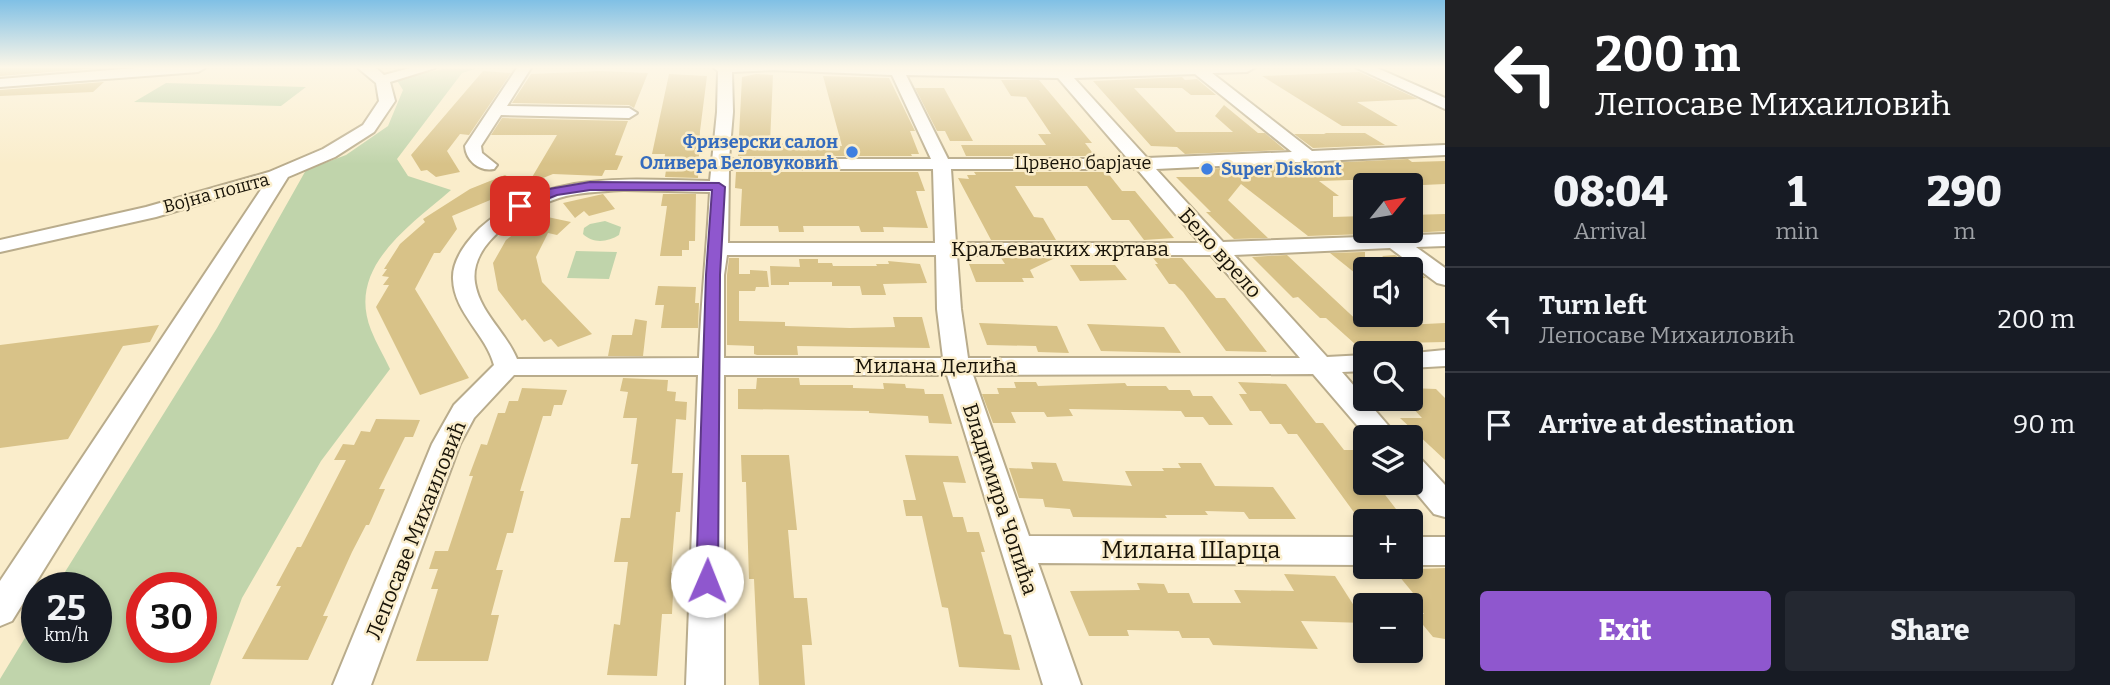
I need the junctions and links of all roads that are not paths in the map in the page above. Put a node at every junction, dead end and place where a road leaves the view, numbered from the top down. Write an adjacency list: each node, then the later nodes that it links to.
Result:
1 (387, 100): 15 (street, Војна пошта)
2 (503, 100): 7 (street)
3 (724, 100): 11 (street)
4 (911, 100): 12 (street, Владимира Чопића)
5 (1085, 100): 13 (street, Бело врело)
6 (1236, 100): 10 (street)
7 (496, 110): 8 (street); 14 (street)
8 (629, 113)
9 (1445, 150): 10 (street, Црвено барјаче)
10 (1308, 156): 13 (street, Црвено барјаче)
11 (720, 164): 12 (street, Црвено барјаче); 16 (street)
12 (942, 164): 13 (street, Црвено барјаче); 21 (street, Владимира Чопића)
13 (1141, 164): 23 (street, Бело врело)
14 (488, 165)
15 (279, 175): 20 (street, Војна пошта); 39 (street)
16 (719, 187): 22 (street); 30 (street)
17 (1445, 240): 18 (street, Краљевачких жртава)
18 (1423, 241)
19 (1396, 243): 23 (street, Краљевачких жртава); 24 (street)
20 (0, 246)
21 (946, 248): 22 (street, Краљевачких жртава); 23 (street, Краљевачких жртава); 29 (street, Владимира Чопића)
22 (717, 249): 31 (street)
23 (1216, 249): 28 (street, Бело врело)
24 (1445, 278)
25 (1445, 358): 26 (street)
26 (1423, 359)
27 (1353, 364): 28 (street, Милана Делића)
28 (1320, 365): 29 (street, Милана Делића); 32 (street, Бело врело)
29 (957, 366): 31 (street, Милана Делића); 35 (street, Владимира Чопића)
30 (507, 367): 31 (street, Милана Делића); 40 (street, Лепосаве Михаиловић)
31 (712, 367): 41 (street)
32 (1373, 425)
33 (1423, 480): 34 (street)
34 (1445, 505)
35 (1017, 549): 36 (street, Милана Шарца); 42 (street, Владимира Чопића)
36 (1353, 551)
37 (1423, 551): 38 (street)
38 (1445, 551)
39 (0, 610)
40 (352, 685)
41 (705, 685)
42 (1062, 685)

